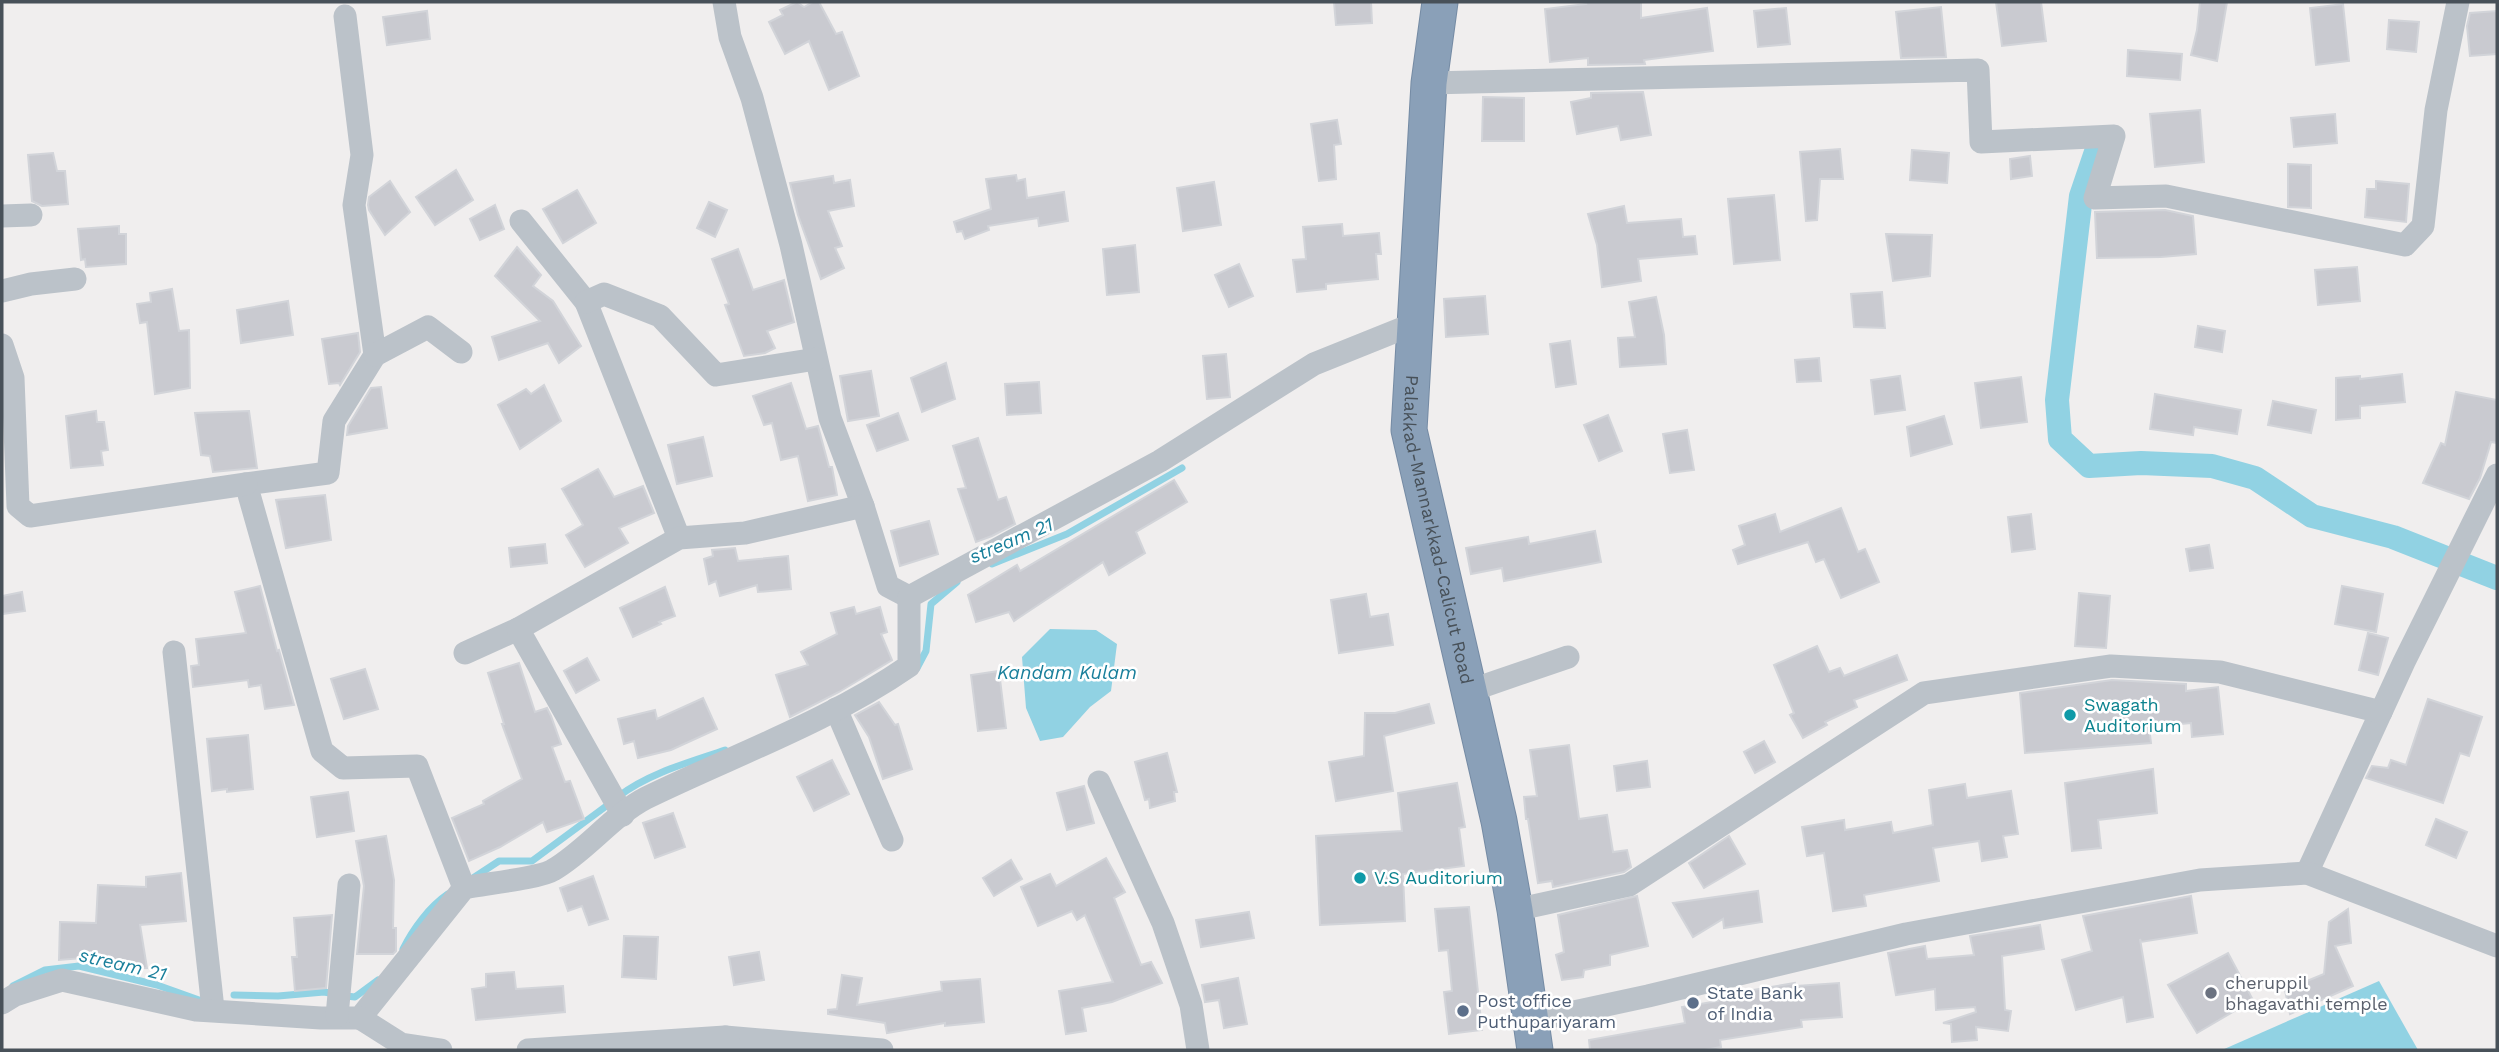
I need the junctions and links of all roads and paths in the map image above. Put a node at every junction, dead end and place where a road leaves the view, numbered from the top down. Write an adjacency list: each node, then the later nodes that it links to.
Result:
1 (724, 2): 16 (street)
2 (1440, 2): 5 (highway, Palakkad-Mannarkkad-Calicut Road)
3 (2458, 2): 5 (street)
4 (345, 16): 15 (street)
5 (1429, 83): 12 (highway, Palakkad-Mannarkkad-Calicut Road)
6 (31, 215): 7 (street)
7 (2, 216)
8 (521, 221): 11 (street)
9 (75, 279): 10 (street)
10 (2, 291)
11 (586, 302): 16 (street); 20 (street)
12 (1416, 323): 21 (street); 26 (highway, Palakkad-Mannarkkad-Calicut Road)
13 (2, 345): 18 (street)
14 (461, 352): 15 (street)
15 (375, 355): 18 (street)
16 (816, 359): 19 (street)
17 (2497, 475): 28 (street)
18 (246, 484): 34 (street)
19 (863, 506): 20 (street); 21 (street)
20 (679, 538): 22 (street)
21 (909, 597): 27 (street)
22 (518, 629): 24 (street); 30 (street)
23 (174, 652): 38 (street)
24 (465, 653)
25 (1568, 657): 26 (street)
26 (1469, 691): 35 (highway, Palakkad-Mannarkkad-Calicut Road)
27 (836, 709): 30 (street); 31 (street)
28 (2381, 712): 32 (street); 35 (street)
29 (1099, 782): 45 (street)
30 (623, 815): 34 (street)
31 (892, 840)
32 (2307, 873): 36 (street); 40 (street)
33 (349, 885): 39 (street)
34 (464, 888): 39 (street)
35 (1515, 909): 40 (highway, Palakkad-Mannarkkad-Calicut Road)
36 (2497, 946)
37 (2, 1003): 38 (street)
38 (213, 1009): 39 (street)
39 (349, 1017): 42 (street)
40 (1534, 1036)
41 (729, 1043): 43 (street); 44 (street)
42 (441, 1050)
43 (528, 1050)
44 (881, 1050)
45 (1198, 1050)

